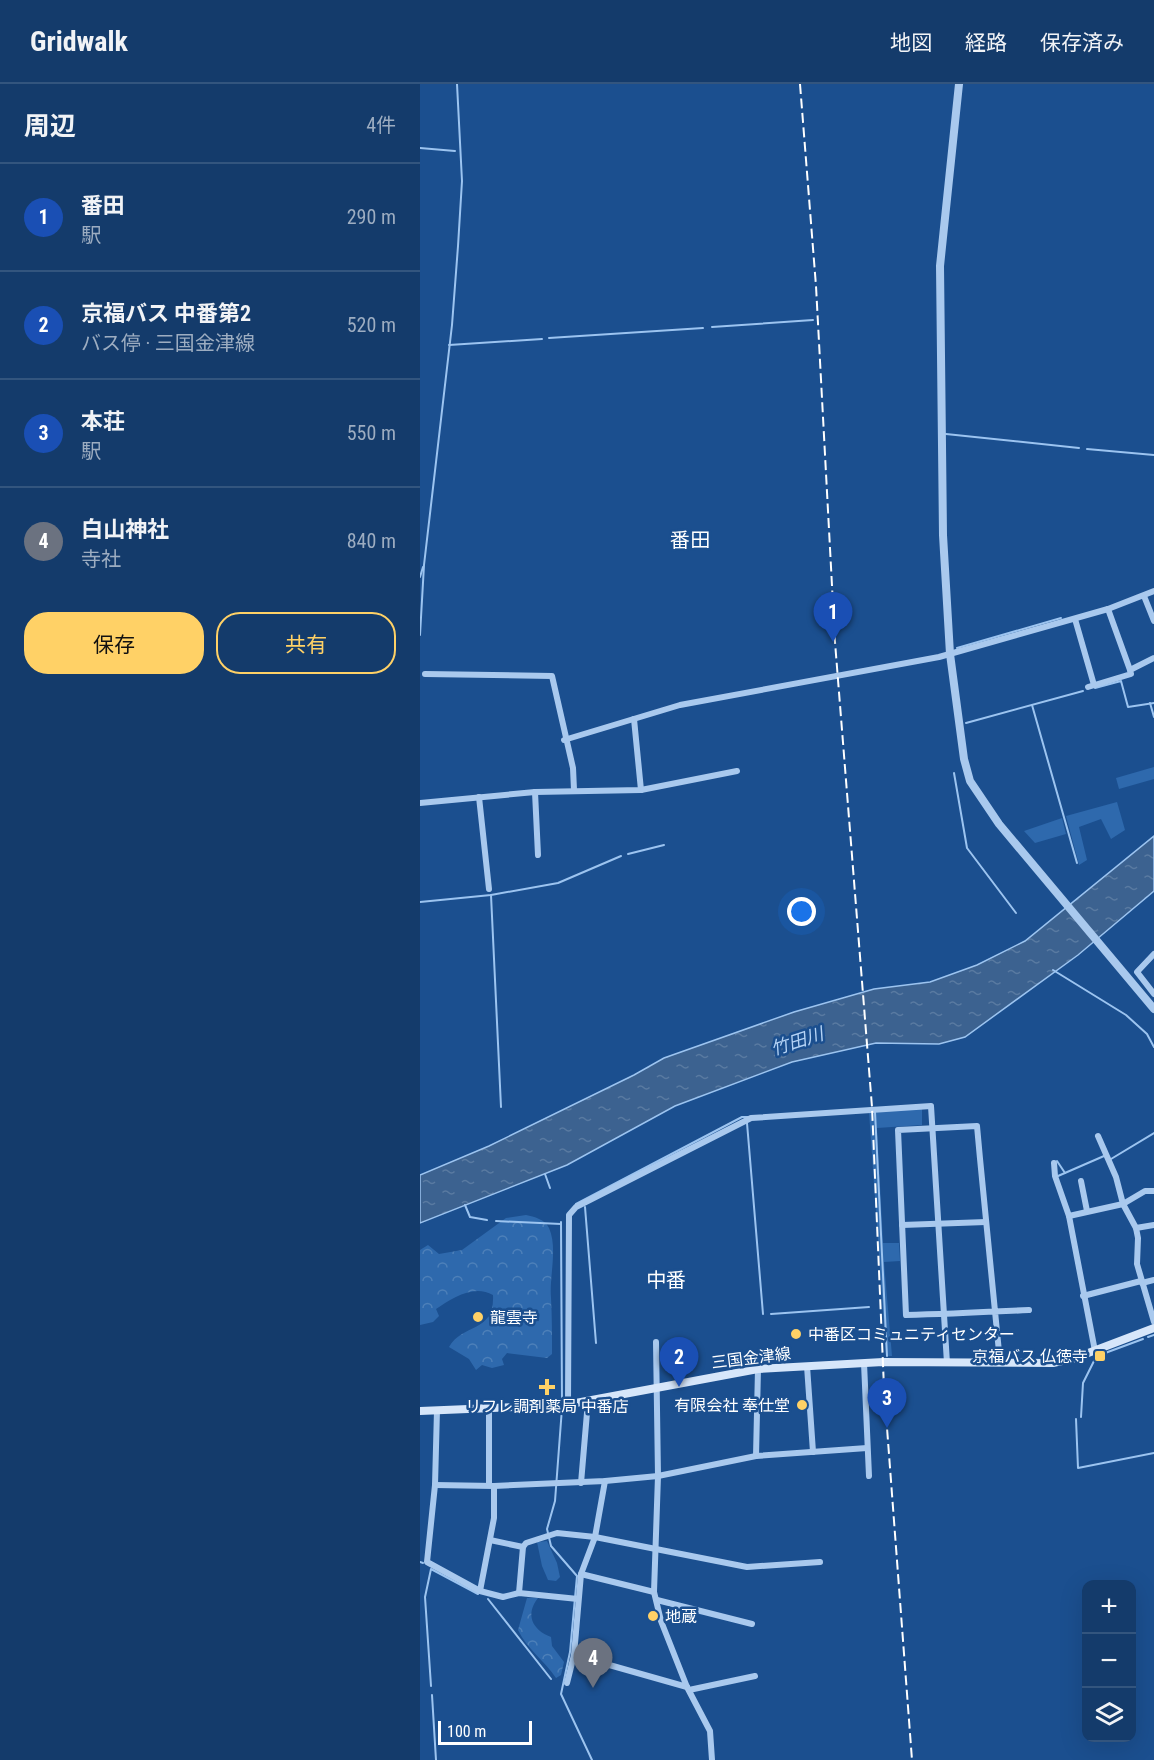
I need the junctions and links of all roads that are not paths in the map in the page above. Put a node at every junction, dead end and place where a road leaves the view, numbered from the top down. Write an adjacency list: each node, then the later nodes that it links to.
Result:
1 (959, 84): 7 (street)
2 (1154, 591): 3 (street)
3 (1144, 596): 4 (street); 6 (street)
4 (1108, 609): 5 (street); 9 (street)
5 (1075, 619): 7 (street); 9 (street)
6 (1154, 621)
7 (950, 654): 11 (street); 23 (street)
8 (1154, 658): 9 (street)
9 (1130, 670)
10 (425, 674): 12 (street)
11 (634, 719): 12 (street); 15 (street)
12 (564, 740): 14 (street)
13 (737, 771): 15 (street)
14 (574, 790): 15 (street); 16 (street)
15 (641, 790)
16 (536, 792): 17 (street); 19 (street)
17 (479, 797): 18 (street); 20 (street)
18 (420, 803)
19 (538, 855)
20 (489, 889)
21 (1154, 954): 22 (street)
22 (1154, 994)
23 (1154, 1009)
24 (933, 1128): 32 (street); 33 (street); 34 (street); 54 (street)
25 (1098, 1136): 29 (street)
26 (1054, 1163): 31 (street)
27 (1081, 1181): 30 (street)
28 (1154, 1191): 29 (street)
29 (1123, 1204): 30 (street); 36 (street)
30 (1087, 1211): 31 (street)
31 (1070, 1216): 39 (street)
32 (986, 1222): 33 (street); 41 (street)
33 (939, 1224): 34 (street); 42 (street)
34 (902, 1225): 42 (street)
35 (1154, 1225): 36 (street)
36 (1136, 1228): 38 (street)
37 (1154, 1280): 38 (street)
38 (1141, 1282): 39 (street); 43 (street)
39 (1083, 1296): 46 (street)
40 (1029, 1310): 41 (street)
41 (996, 1312): 42 (street); 47 (street)
42 (944, 1314): 49 (street)
43 (1154, 1322)
44 (1154, 1328): 46 (main road, 三国金津線)
45 (656, 1342): 52 (street)
46 (1095, 1351): 47 (main road, 三国金津線)
47 (1000, 1362): 49 (main road, 三国金津線)
48 (864, 1363): 49 (main road, 三国金津線); 50 (main road, 三国金津線); 58 (street)
49 (947, 1363)
50 (807, 1366): 51 (main road, 三国金津線); 59 (street)
51 (758, 1369): 52 (main road, 三国金津線); 60 (street)
52 (658, 1389): 53 (main road, 三国金津線); 61 (street)
53 (588, 1401): 54 (main road, 三国金津線); 64 (street)
54 (564, 1405): 56 (main road, 三国金津線)
55 (437, 1410): 56 (main road, 三国金津線); 57 (main road, 三国金津線); 65 (street)
56 (489, 1410): 66 (street)
57 (420, 1411)
58 (867, 1448): 59 (street); 62 (street)
59 (813, 1452): 60 (street)
60 (756, 1456): 61 (street)
61 (658, 1476): 63 (street); 70 (street)
62 (869, 1476)
63 (605, 1481): 64 (street); 67 (street)
64 (581, 1483): 66 (street)
65 (435, 1485): 66 (street); 73 (street)
66 (492, 1485): 68 (street)
67 (594, 1537): 69 (street); 70 (street); 72 (street)
68 (490, 1539): 69 (street); 73 (street)
69 (523, 1547): 75 (street)
70 (655, 1549): 71 (street); 74 (street)
71 (820, 1562)
72 (581, 1574): 74 (street); 76 (street)
73 (480, 1591): 75 (street)
74 (654, 1592): 77 (street)
75 (519, 1593): 76 (street)
76 (575, 1599): 79 (street)
77 (657, 1600): 78 (street); 82 (street)
78 (752, 1624)
79 (574, 1655): 81 (street); 82 (street)
80 (754, 1676): 82 (street)
81 (567, 1683)
82 (688, 1689): 83 (street)
83 (712, 1760)

